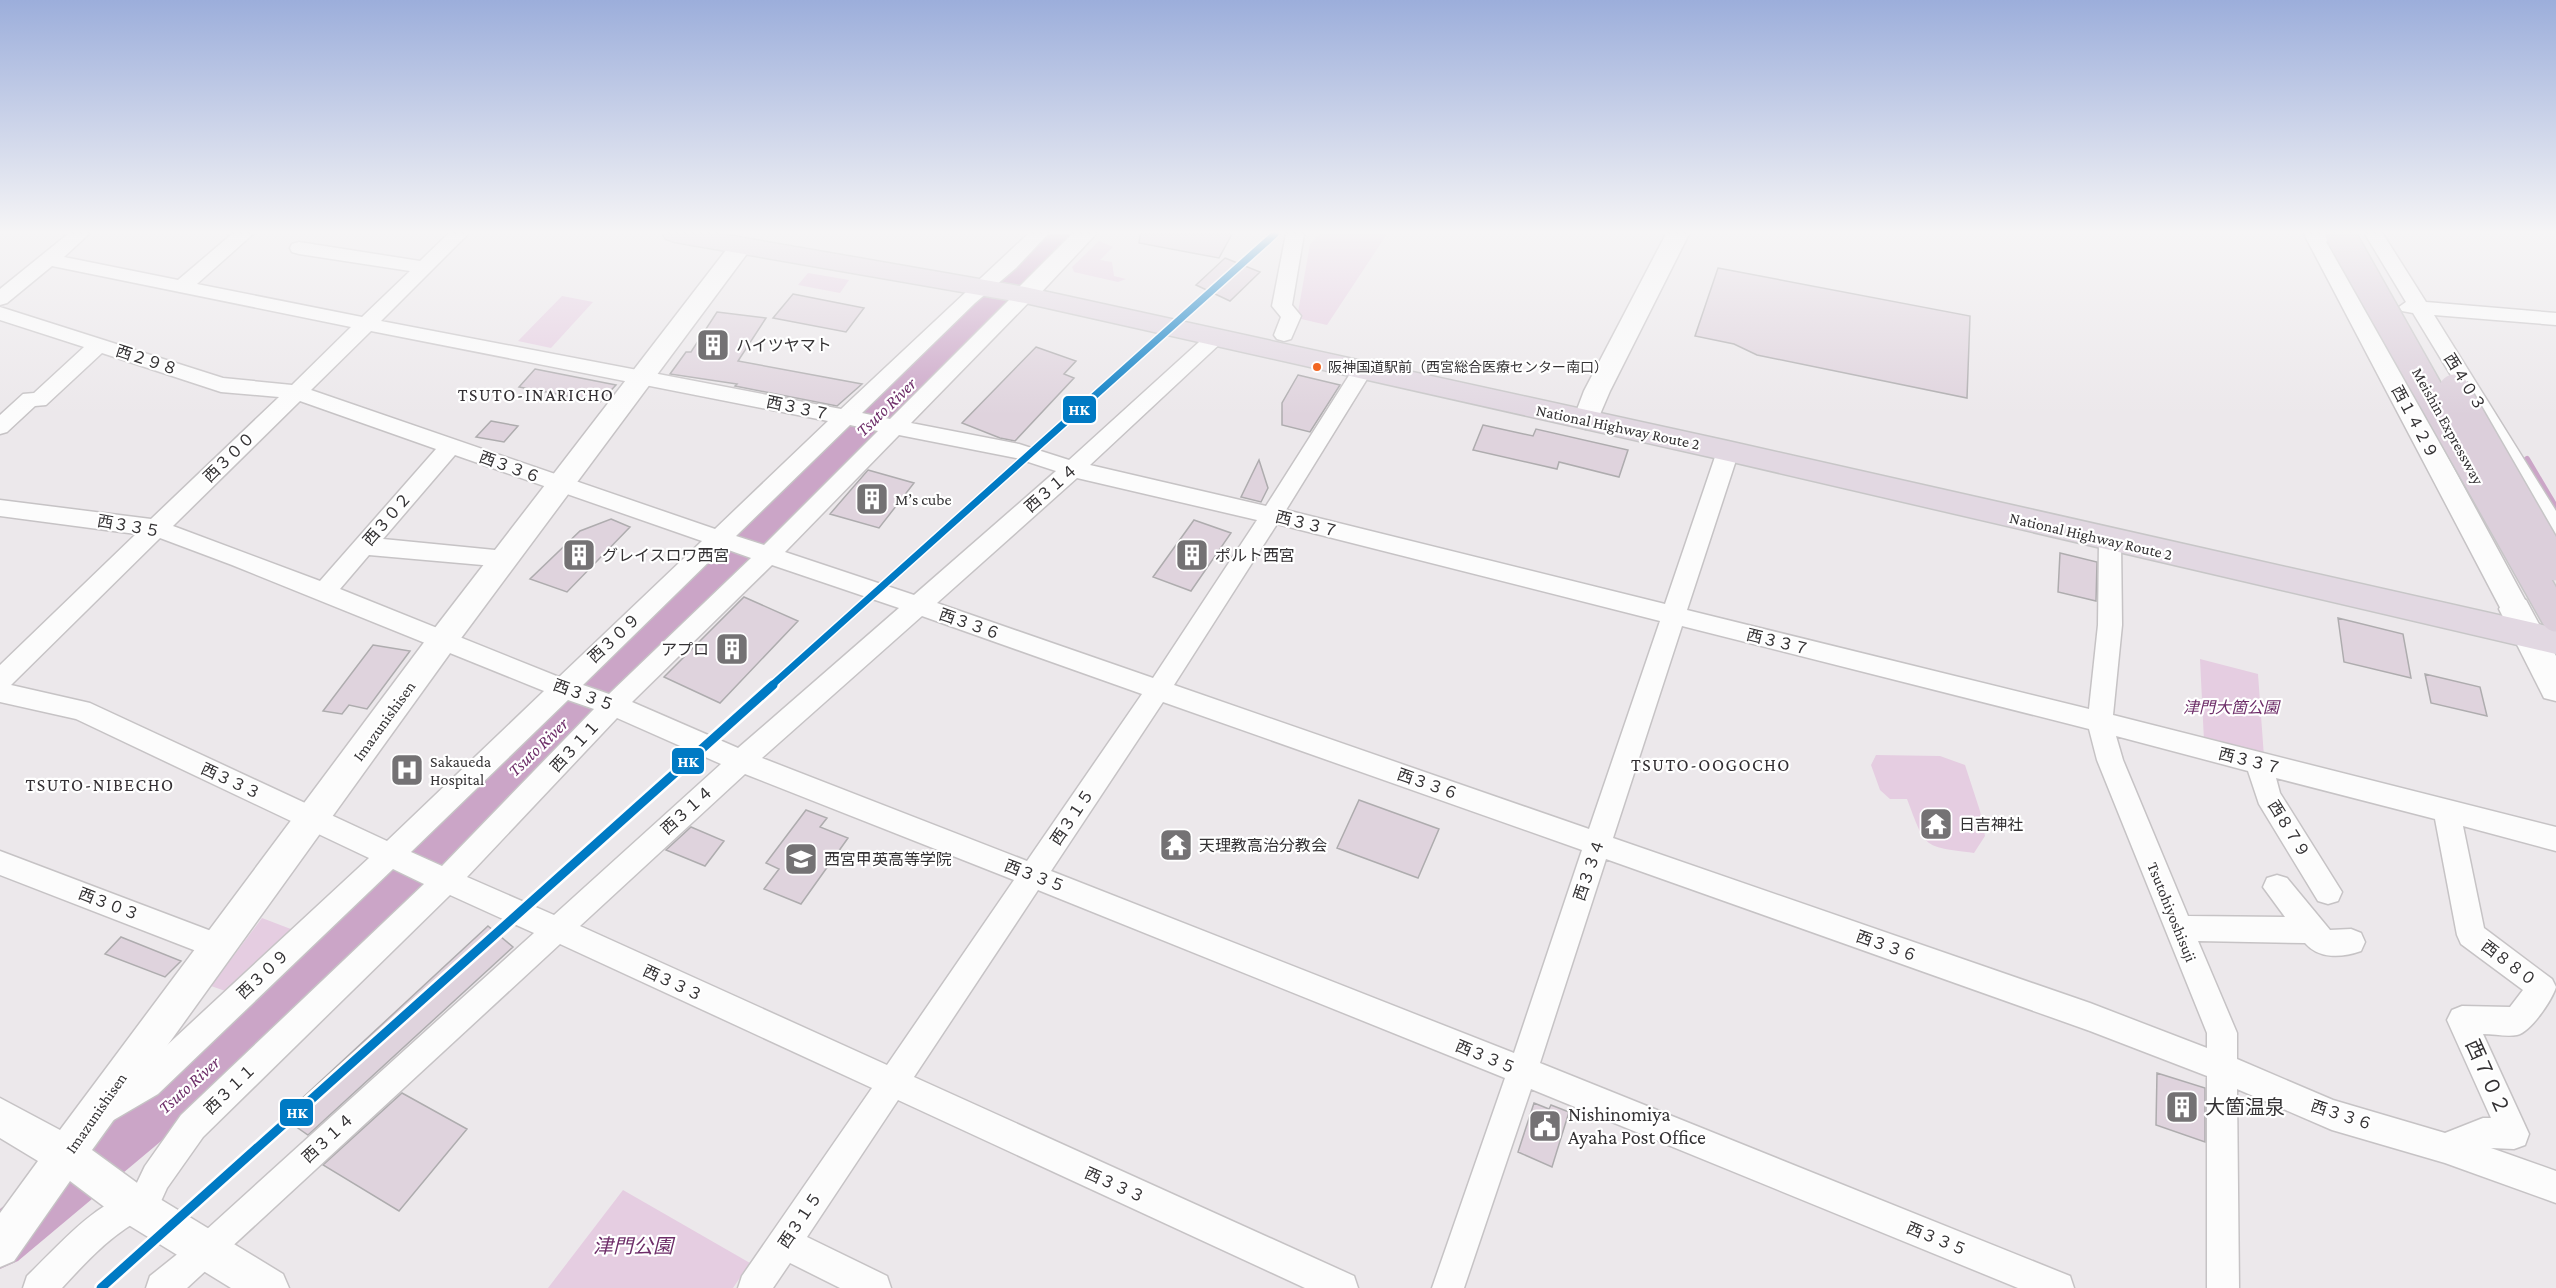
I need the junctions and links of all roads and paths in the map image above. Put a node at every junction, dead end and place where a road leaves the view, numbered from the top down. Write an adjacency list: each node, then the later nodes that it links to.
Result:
1 (220, 294): 18 (street, 西３３７)
2 (397, 294): 18 (street, 西３００)
3 (704, 294): 23 (street, Imazunishisen)
4 (998, 294): 26 (street, 西３０９)
5 (1002, 294): 28 (street, 西３１１)
6 (1053, 294): 20 (highway, National Highway Route 2)
7 (1069, 294): 19 (highway, National Highway Route 2)
8 (1283, 294): 19 (street)
9 (1648, 294): 25 (street)
10 (2347, 294): 14 (street, 西１４２９)
11 (2371, 294): 46 (highway, Meishin Expressway, bridge)
12 (2399, 294): 42 (highway, Meishin Expressway, bridge)
13 (2411, 294): 15 (street, 西４０３)
14 (2352, 303): 15 (street); 46 (street, 西１４２９)
15 (2420, 308): 17 (street); 36 (street, 西４０３)
16 (0, 313): 21 (street, 西２９８)
17 (2556, 319)
18 (366, 324): 23 (street, 西３３７); 24 (street, 西３００)
19 (1284, 335): 25 (highway, National Highway Route 2)
20 (1216, 337): 22 (highway, National Highway Route 2); 31 (street, 西３１４)
21 (99, 345): 24 (street, 西２９８); 27 (street)
22 (1362, 371): 25 (highway, National Highway Route 2); 34 (street, 西３１５)
23 (642, 376): 26 (street, 西３３７); 32 (street, Imazunishisen)
24 (297, 392): 29 (street, 西３３６); 35 (street, 西３００)
25 (1589, 412): 30 (highway, National Highway Route 2); 46 (highway, National Highway Route 2)
26 (850, 419): 28 (street, 西３３７); 37 (street, 西３０９)
27 (0, 427)
28 (888, 427): 31 (street, 西３３７); 40 (street, 西３１１)
29 (451, 446): 32 (street, 西３３６); 39 (street, 西３０２)
30 (1728, 452): 38 (highway, National Highway Route 2); 45 (street, 西３３４)
31 (1073, 469): 34 (street, 西３３７); 44 (street, 西３１４)
32 (561, 485): 37 (street, 西３３６); 41 (street, Imazunishisen)
33 (0, 508): 35 (street, 西３３５)
34 (1272, 515): 45 (street, 西３３７); 51 (street, 西３１５)
35 (155, 528): 43 (street, 西３３５); 48 (street, 西３００)
36 (2556, 529)
37 (720, 538): 40 (street, 西３３６); 49 (street, 西３０９)
38 (2110, 541): 46 (highway, National Highway Route 2); 54 (street, Tsutohiyoshisuji)
39 (364, 546): 41 (street); 43 (street, 西３０２)
40 (769, 554): 44 (street, 西３３６); 53 (street, 西３１１)
41 (505, 559): 47 (street, Imazunishisen)
42 (2556, 566)
43 (323, 593): 47 (street, 西３３５)
44 (916, 605): 51 (street, 西３３６); 55 (street, 西３１４)
45 (1674, 616): 54 (street, 西３３７); 60 (street, 西３３４)
46 (2542, 624): 50 (main road)
47 (442, 640): 49 (street, 西３３５); 58 (street, Imazunishisen)
48 (0, 680)
49 (562, 688): 53 (street, 西３３５); 61 (street, 西３０９)
50 (2556, 688)
51 (1158, 690): 60 (street, 西３３６); 63 (street, 西３１５)
52 (0, 692): 58 (street, 西３３３)
53 (614, 705): 55 (street, 西３３５); 65 (street, 西３１１)
54 (2100, 722): 56 (street, 西３３７); 67 (street, Tsutohiyoshisuji)
55 (741, 761): 63 (street, 西３３５); 68 (street, 西３１４)
56 (2259, 763): 57 (street, 西３３７); 64 (street, 西８７９)
57 (2447, 812): 59 (street, 西３３７); 72 (street, 西８８０)
58 (313, 819): 61 (street, 西３３３); 71 (street, Imazunishisen)
59 (2556, 839)
60 (1598, 844): 73 (street, 西３３６); 74 (street, 西３３４)
61 (395, 857): 65 (street, 西３３３); 77 (street, 西３０９)
62 (0, 863): 71 (street, 西３０３)
63 (1032, 875): 74 (street, 西３３５); 75 (street, 西３１５)
64 (2328, 878)
65 (446, 881): 68 (street, 西３３３); 81 (street, 西３１１)
66 (2277, 887): 69 (street)
67 (2179, 928): 69 (street); 73 (street, Tsutohiyoshisuji)
68 (556, 929): 75 (street, 西３３３); 84 (street, 西３１４)
69 (2312, 930): 70 (street)
70 (2351, 942)
71 (217, 946): 77 (street, Imazunishisen)
72 (2462, 1020): 78 (street, 西７０２)
73 (2223, 1068): 78 (street, 西３３６); 93 (street, Tsutohiyoshisuji)
74 (1522, 1072): 85 (street, 西３３５); 92 (street, 西３３４)
75 (893, 1084): 82 (street, 西３１５); 91 (street, 西３３３)
76 (0, 1118): 79 (street)
77 (91, 1119): 79 (street, Imazunishisen)
78 (2445, 1148): 80 (street, 西３３６)
79 (70, 1158): 81 (street); 83 (street, Imazunishisen)
80 (2556, 1187)
81 (129, 1201): 84 (street); 86 (street)
82 (784, 1243): 89 (street, 西３１５); 90 (street)
83 (0, 1247)
84 (206, 1251): 87 (street, 西３１４); 88 (street)
85 (2041, 1285)
86 (39, 1288)
87 (162, 1288)
88 (269, 1288)
89 (754, 1288)
90 (874, 1288)
91 (1342, 1288)
92 (1448, 1288)
93 (2223, 1288)

